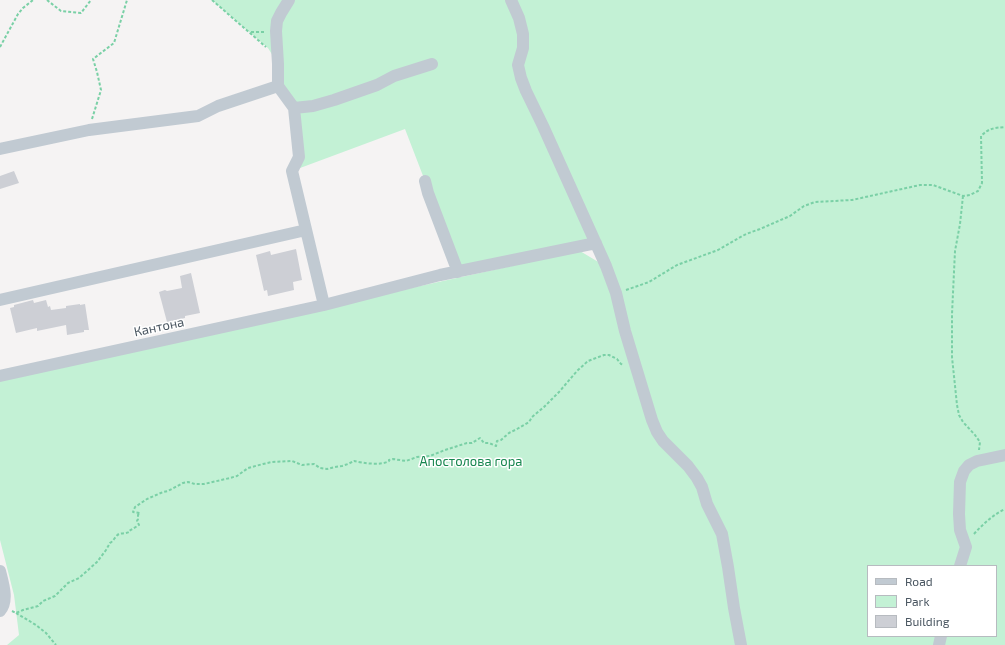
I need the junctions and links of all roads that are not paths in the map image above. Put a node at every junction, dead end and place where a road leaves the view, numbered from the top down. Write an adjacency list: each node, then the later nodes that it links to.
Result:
1 (289, 0): 4 (street)
2 (511, 0): 9 (street)
3 (432, 64): 5 (street)
4 (278, 86): 5 (street); 6 (street)
5 (294, 108): 8 (street)
6 (0, 149)
7 (425, 181): 10 (street)
8 (306, 230): 11 (street); 12 (street)
9 (596, 243): 10 (street, Кантона); 18 (street)
10 (458, 272): 12 (street, Кантона)
11 (0, 300)
12 (324, 305): 13 (street, Кантона)
13 (0, 376)
14 (1005, 455): 15 (street)
15 (960, 565)
16 (0, 571): 17 (street)
17 (2, 609)
18 (741, 645)

